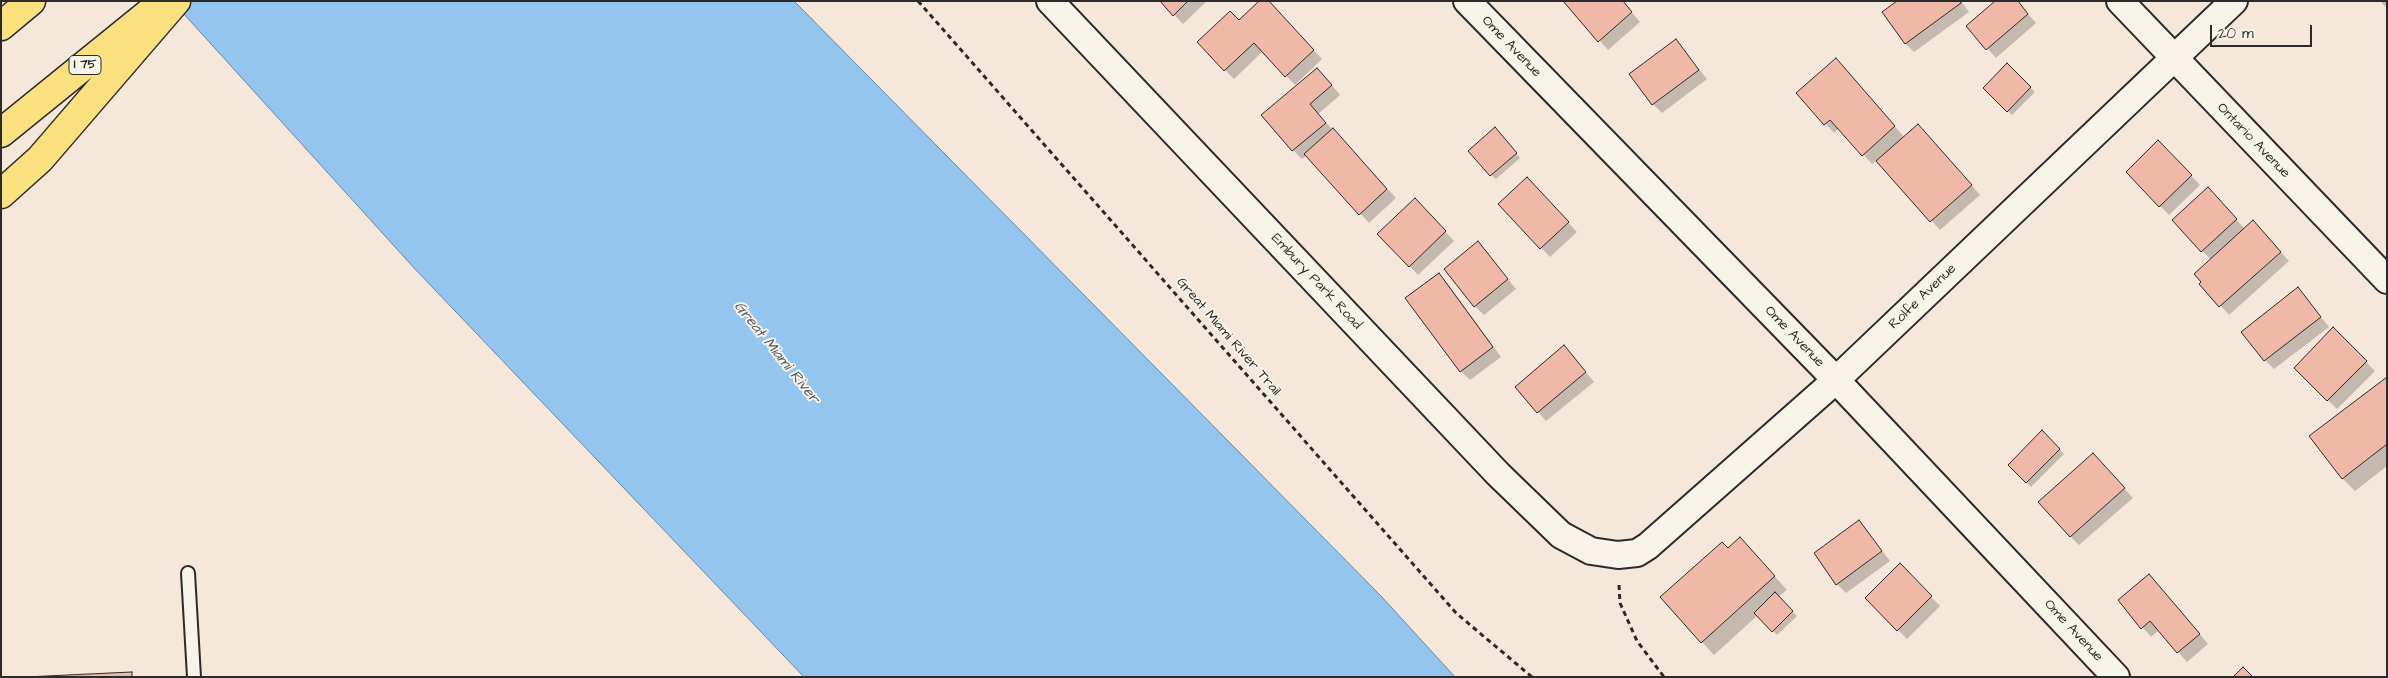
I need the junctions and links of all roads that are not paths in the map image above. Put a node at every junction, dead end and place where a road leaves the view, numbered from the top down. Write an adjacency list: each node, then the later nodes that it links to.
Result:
1 (31, 1): 8 (highway)
2 (164, 1): 10 (highway, I 75)
3 (176, 1): 11 (highway)
4 (1050, 1): 14 (street, Embury Park Road)
5 (1467, 1): 13 (street, Ome Avenue)
6 (2120, 1): 9 (street, Ontario Avenue)
7 (2234, 1): 9 (street, Rolfe Avenue)
8 (1, 26)
9 (2174, 59): 12 (street, Ontario Avenue); 13 (street, Rolfe Avenue)
10 (4, 131)
11 (1, 194)
12 (2387, 280)
13 (1836, 380): 14 (street, Rolfe Avenue); 17 (street, Ome Avenue)
14 (1591, 551)
15 (188, 573): 16 (lane)
16 (194, 677)
17 (2116, 677)

